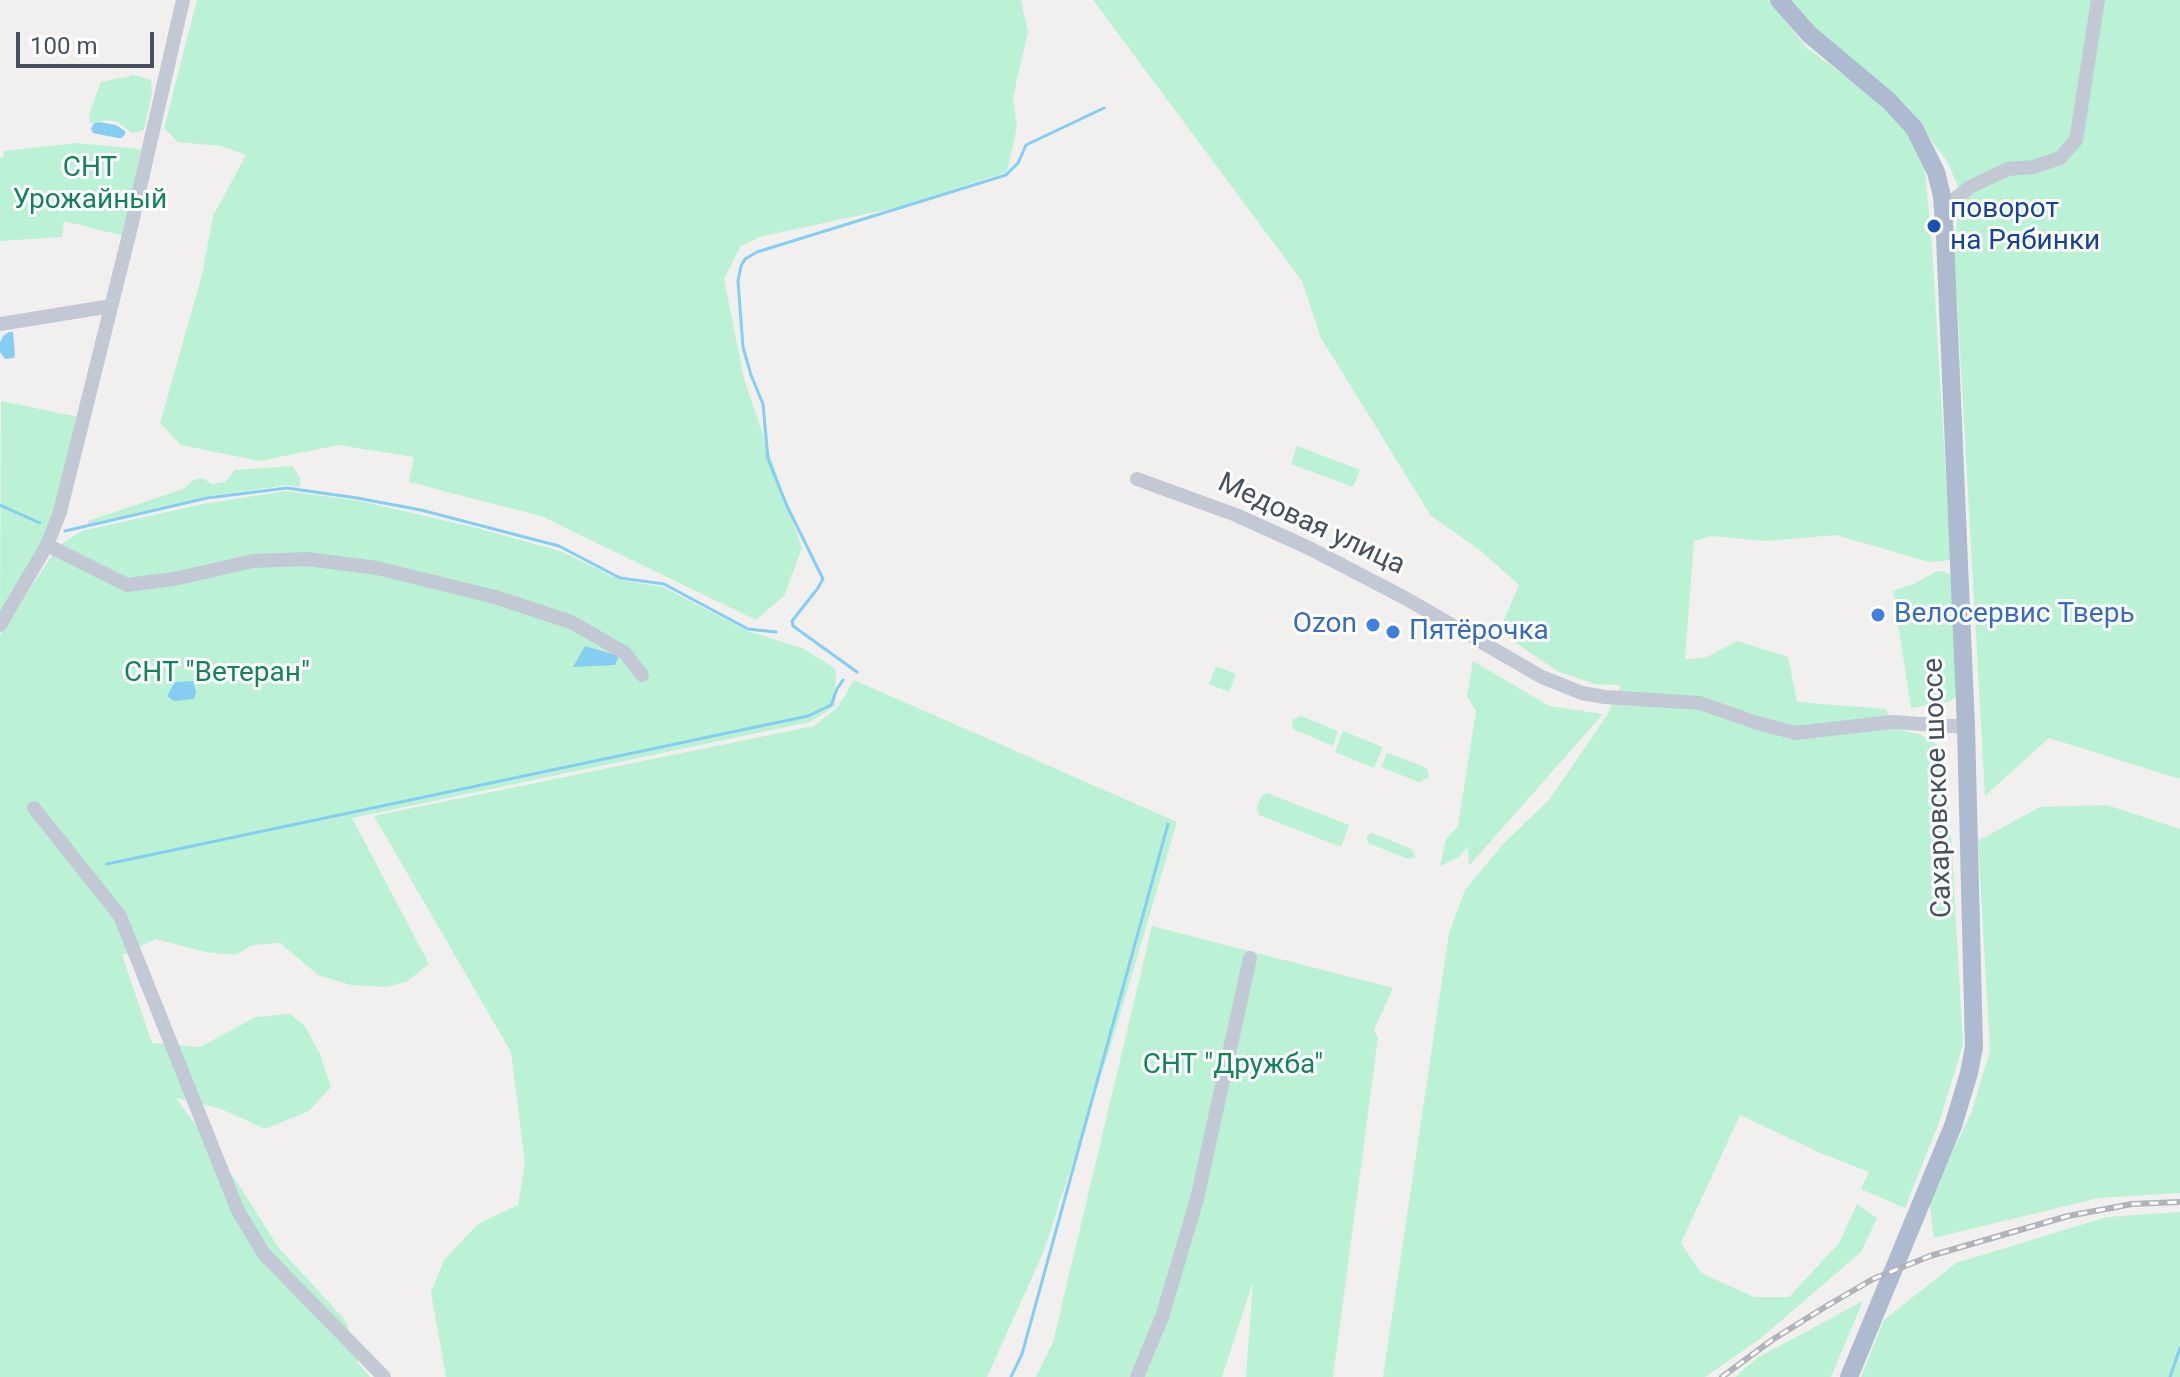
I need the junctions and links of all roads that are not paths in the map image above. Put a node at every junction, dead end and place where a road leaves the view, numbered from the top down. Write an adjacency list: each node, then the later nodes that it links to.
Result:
1 (183, 0): 5 (street)
2 (1779, 0): 4 (main road, Сахаровское шоссе)
3 (2098, 0): 4 (street)
4 (1943, 208): 11 (main road, Сахаровское шоссе)
5 (111, 306): 6 (street); 8 (street)
6 (0, 324)
7 (1137, 479): 11 (street, Медовая улица)
8 (47, 545): 9 (street); 10 (street)
9 (0, 625)
10 (642, 675)
11 (1966, 727): 16 (main road, Сахаровское шоссе)
12 (34, 808): 14 (street)
13 (1250, 958): 15 (street)
14 (384, 1377)
15 (1137, 1377)
16 (1849, 1377)

